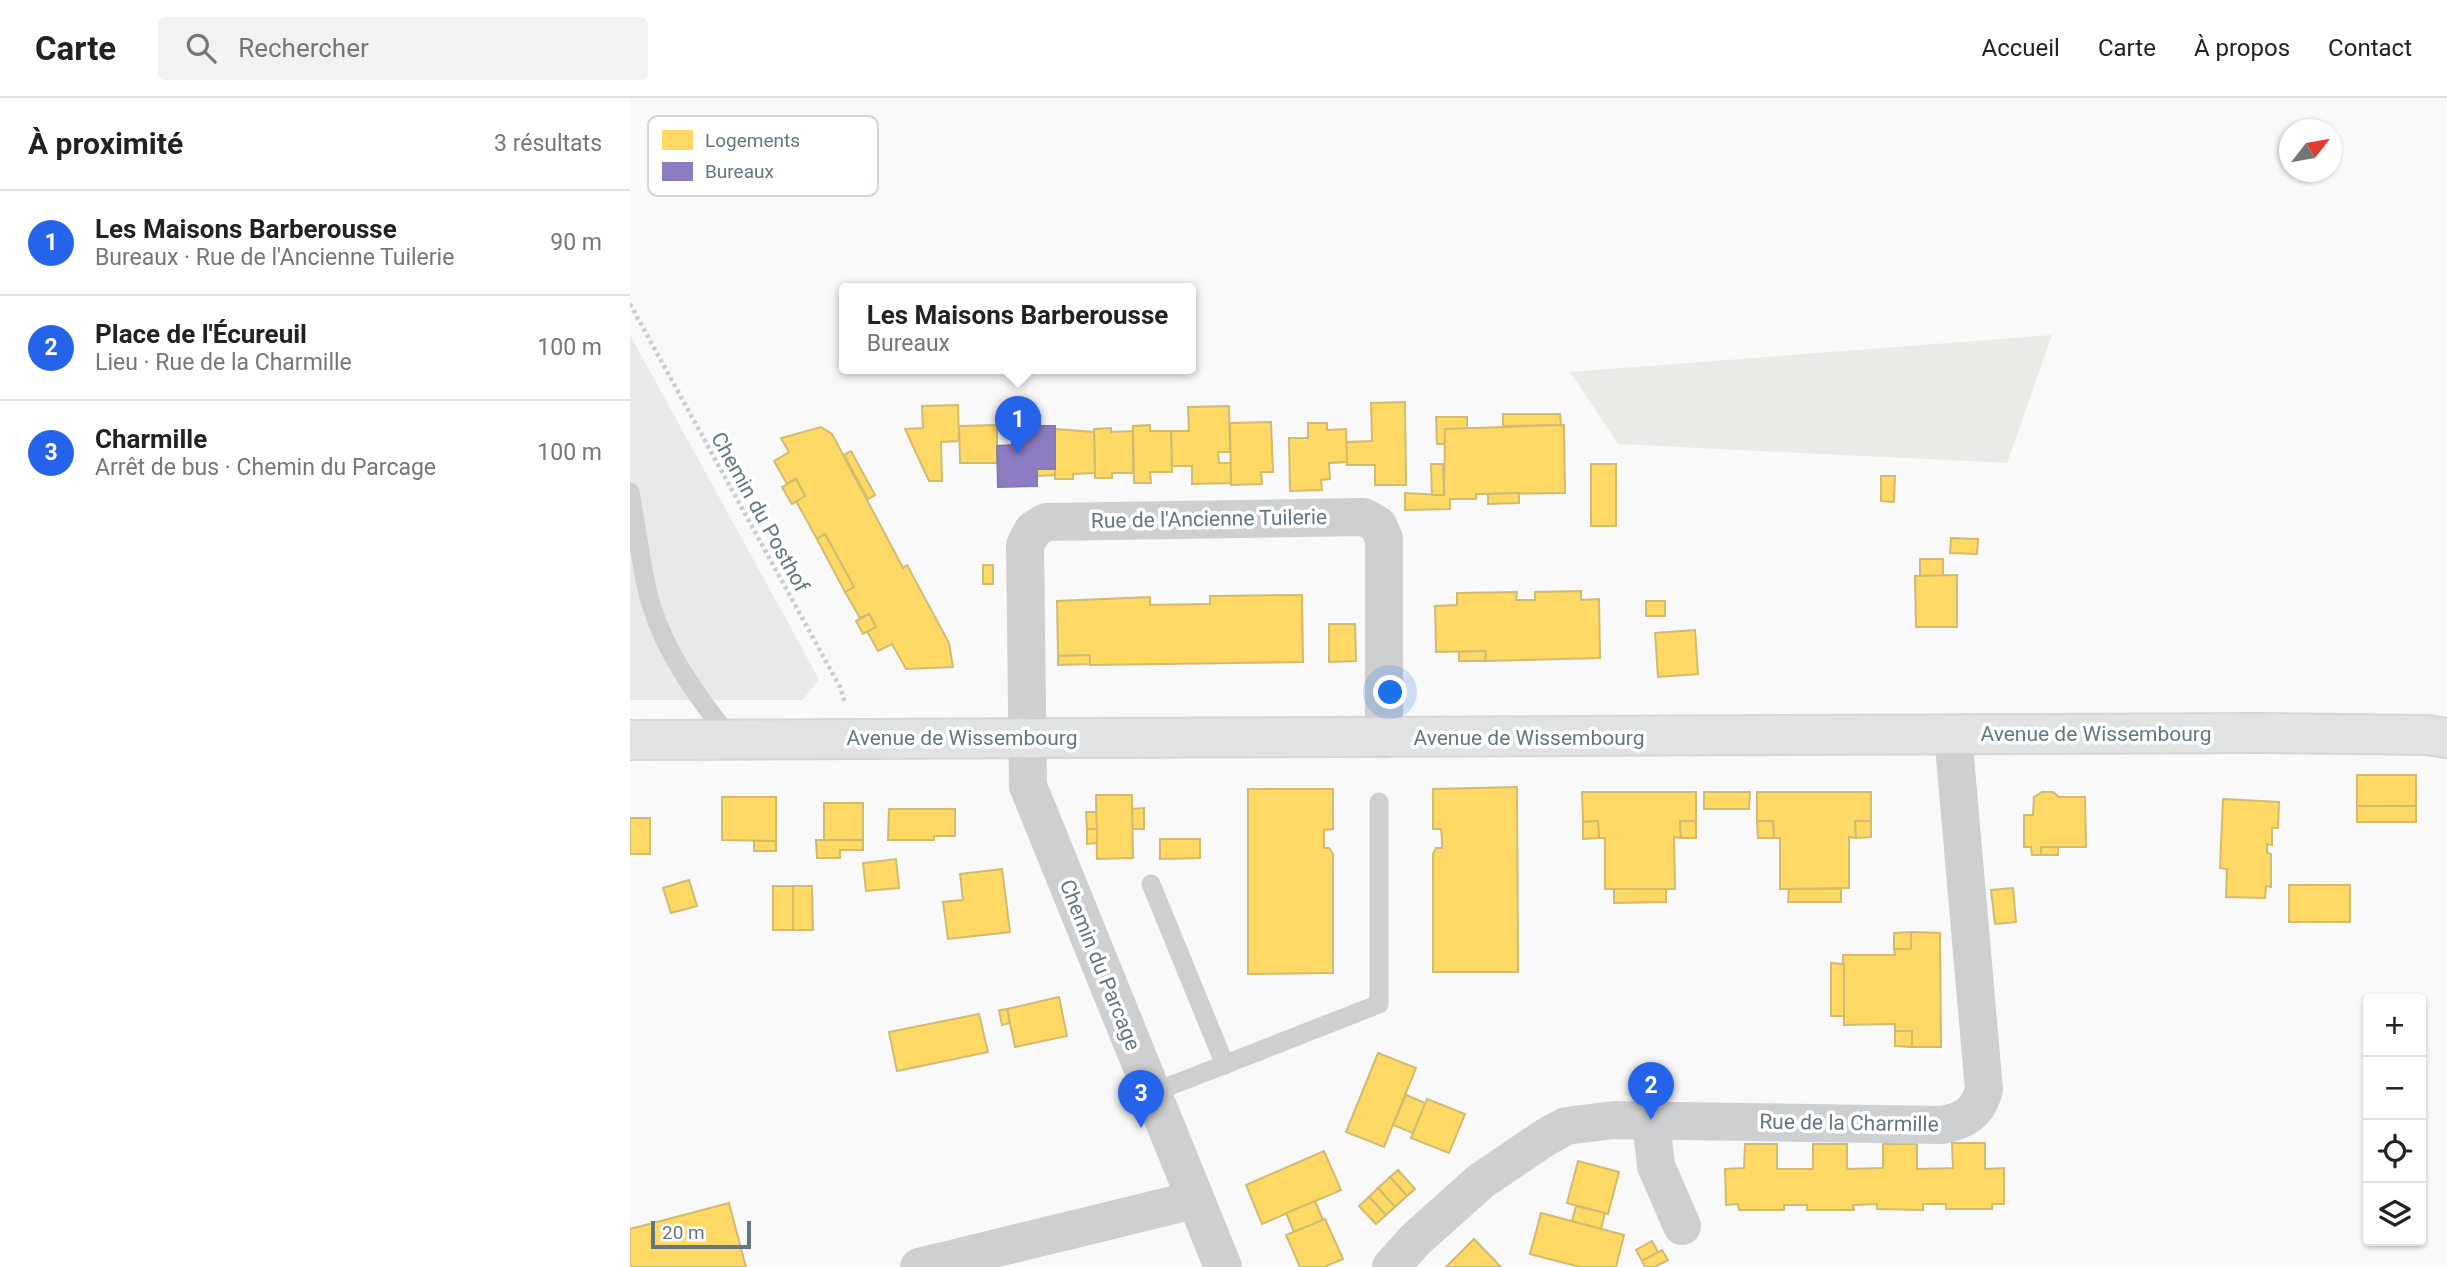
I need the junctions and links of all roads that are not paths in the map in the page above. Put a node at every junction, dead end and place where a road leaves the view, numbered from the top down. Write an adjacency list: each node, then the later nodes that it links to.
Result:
1 (630, 492): 5 (lane)
2 (1952, 734): 3 (main road, Avenue de Wissembourg); 6 (main road, Avenue de Wissembourg); 12 (street, Rue de la Charmille)
3 (2440, 735)
4 (1028, 736): 5 (main road, Avenue de Wissembourg); 6 (main road, Avenue de Wissembourg); 6 (street, Rue de l'Ancienne Tuilerie); 11 (street, Chemin du Parcage)
5 (731, 739): 7 (main road, Avenue de Wissembourg)
6 (1384, 739)
7 (630, 740)
8 (1379, 802): 10 (lane)
9 (1152, 884): 10 (lane)
10 (1225, 1065): 11 (lane)
11 (1152, 1093): 13 (street, Chemin du Parcage)
12 (1651, 1120): 14 (street); 17 (street, Rue de la Charmille)
13 (1194, 1200): 15 (street); 16 (street, Chemin du Parcage)
14 (1682, 1226)
15 (919, 1267)
16 (1223, 1267)
17 (1391, 1267)

